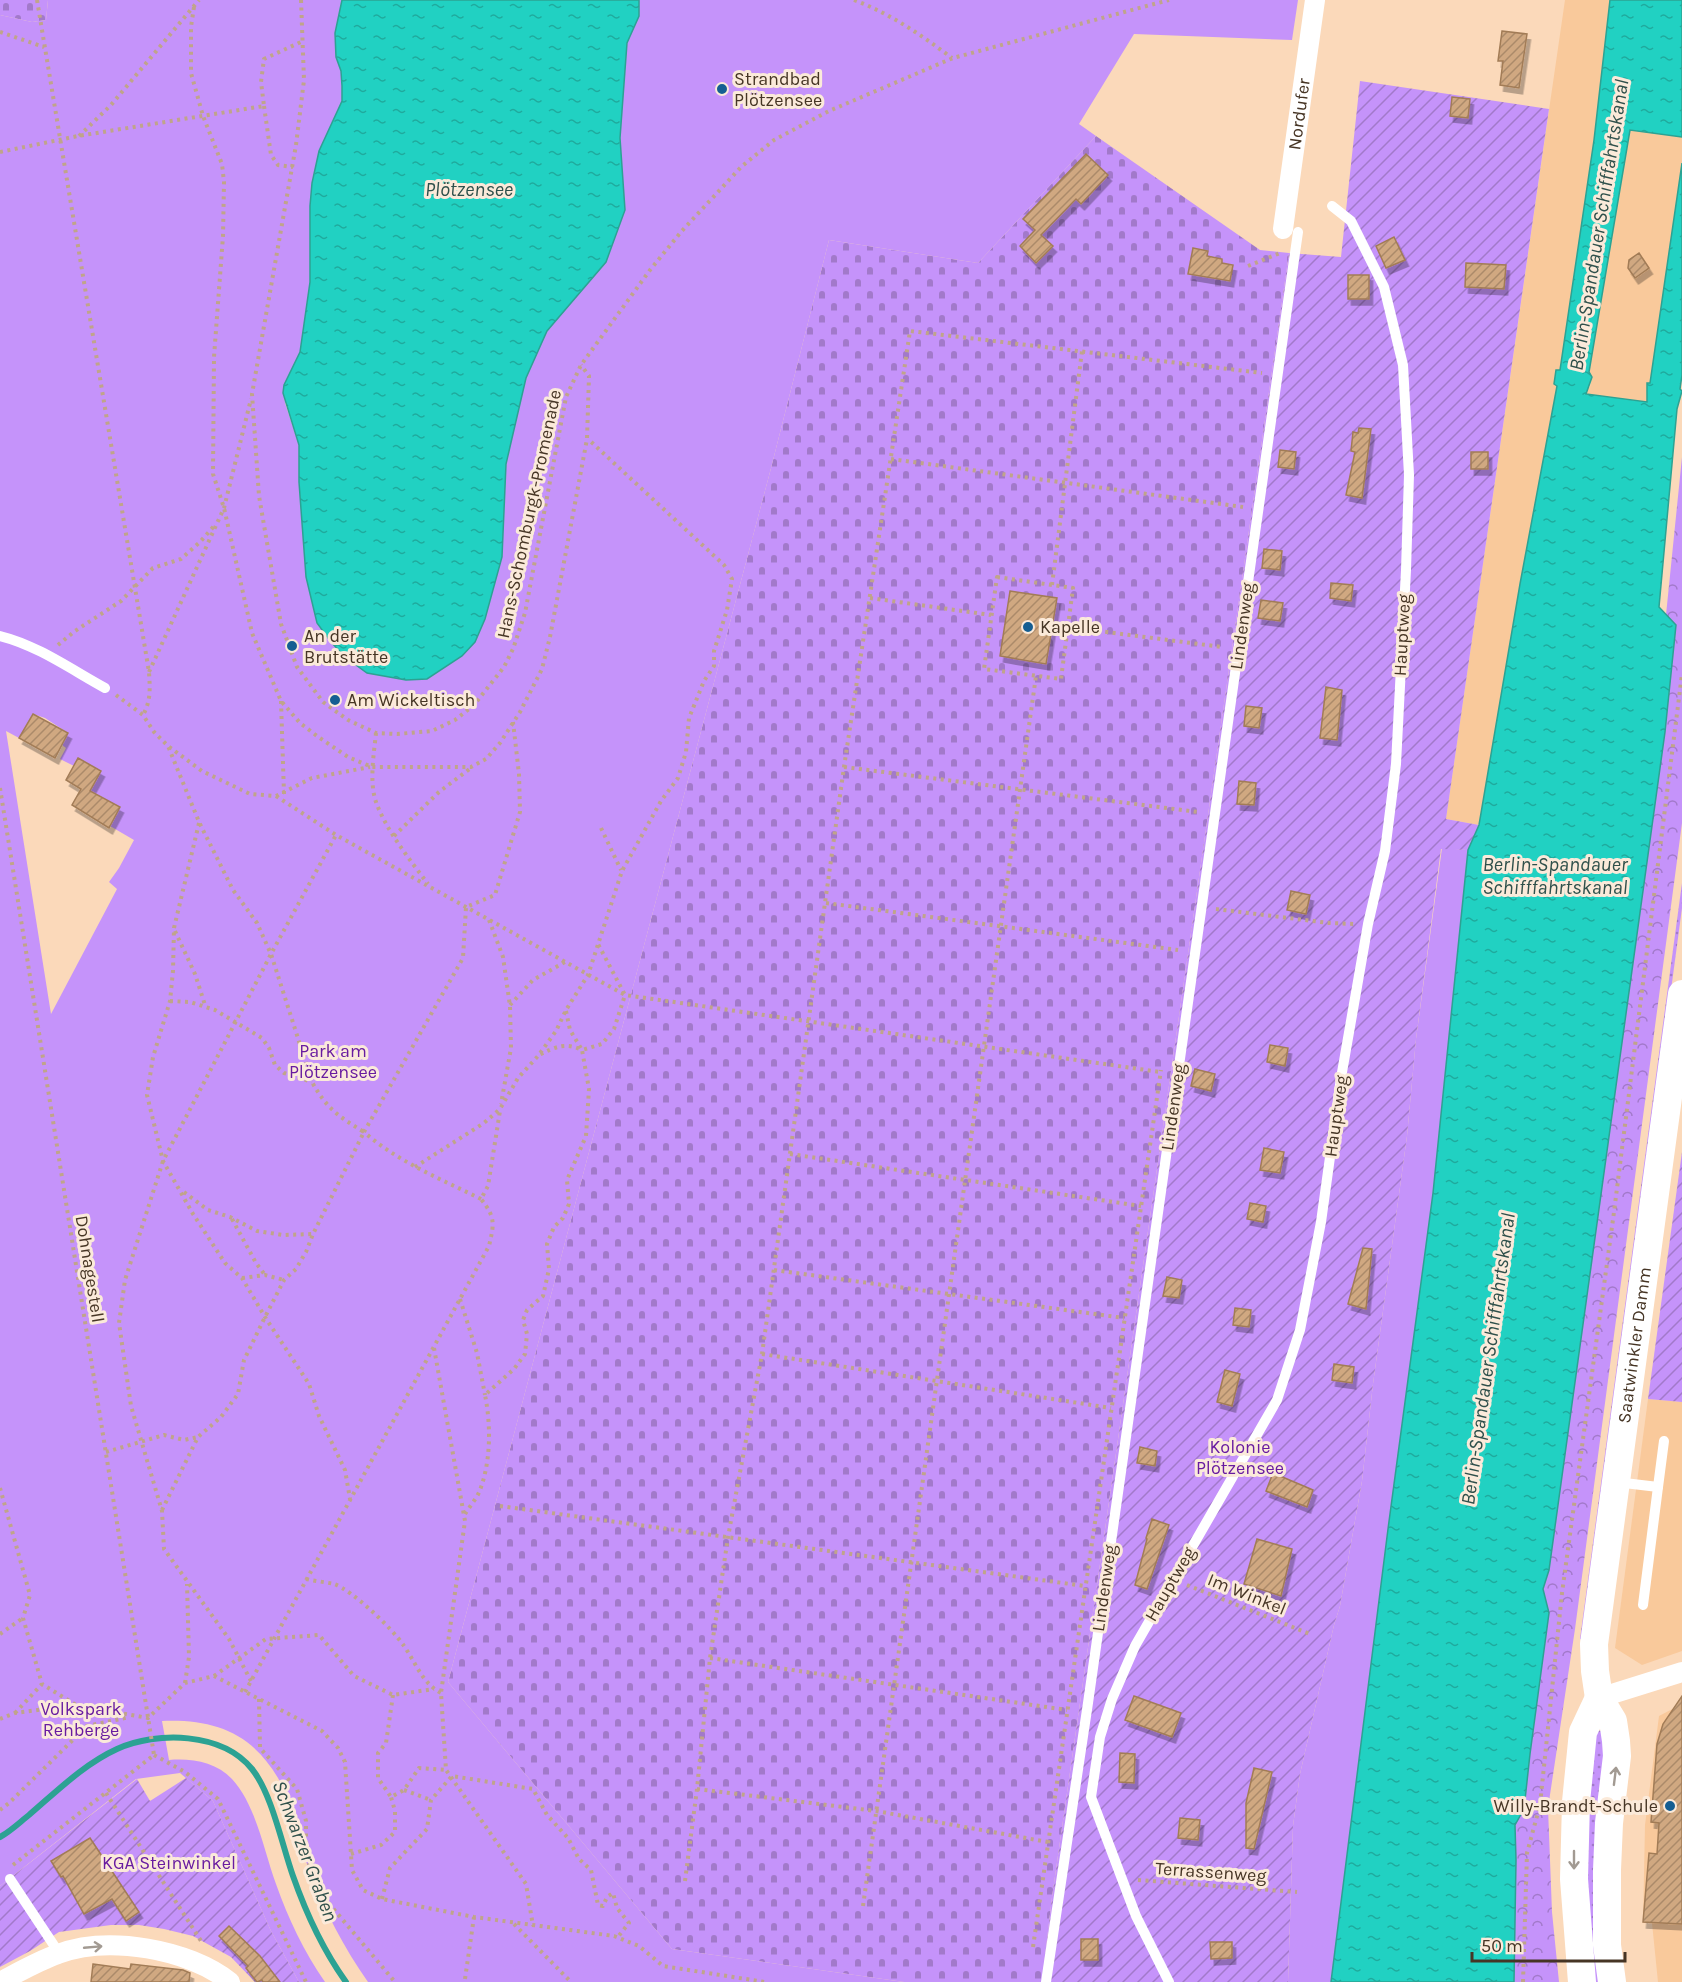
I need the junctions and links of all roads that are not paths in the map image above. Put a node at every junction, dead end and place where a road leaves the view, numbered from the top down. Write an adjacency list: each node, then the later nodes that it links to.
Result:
1 (1315, 0): 3 (street, Nordufer)
2 (1332, 206): 14 (lane, Hauptweg)
3 (1291, 230): 13 (lane, Lindenweg)
4 (0, 636): 5 (lane)
5 (105, 688)
6 (1682, 994): 8 (main road, Saatwinkler Damm)
7 (1664, 1441): 9 (lane)
8 (1616, 1482): 9 (lane); 12 (main road, Saatwinkler Damm)
9 (1658, 1487): 10 (lane)
10 (1643, 1605)
11 (1682, 1672): 12 (street)
12 (1599, 1698): 21 (main road, one-way to 21); 22 (main road, Saatwinkler Damm, one-way to 12)
13 (1083, 1733): 14 (lane); 19 (lane, Lindenweg)
14 (1100, 1737): 20 (lane, Hauptweg)
15 (7, 1875): 16 (lane)
16 (59, 1953): 17 (street, one-way to 17); 18 (street)
17 (224, 1977)
18 (0, 1982)
19 (1046, 1982)
20 (1169, 1982)
21 (1582, 1982)
22 (1612, 1982)

